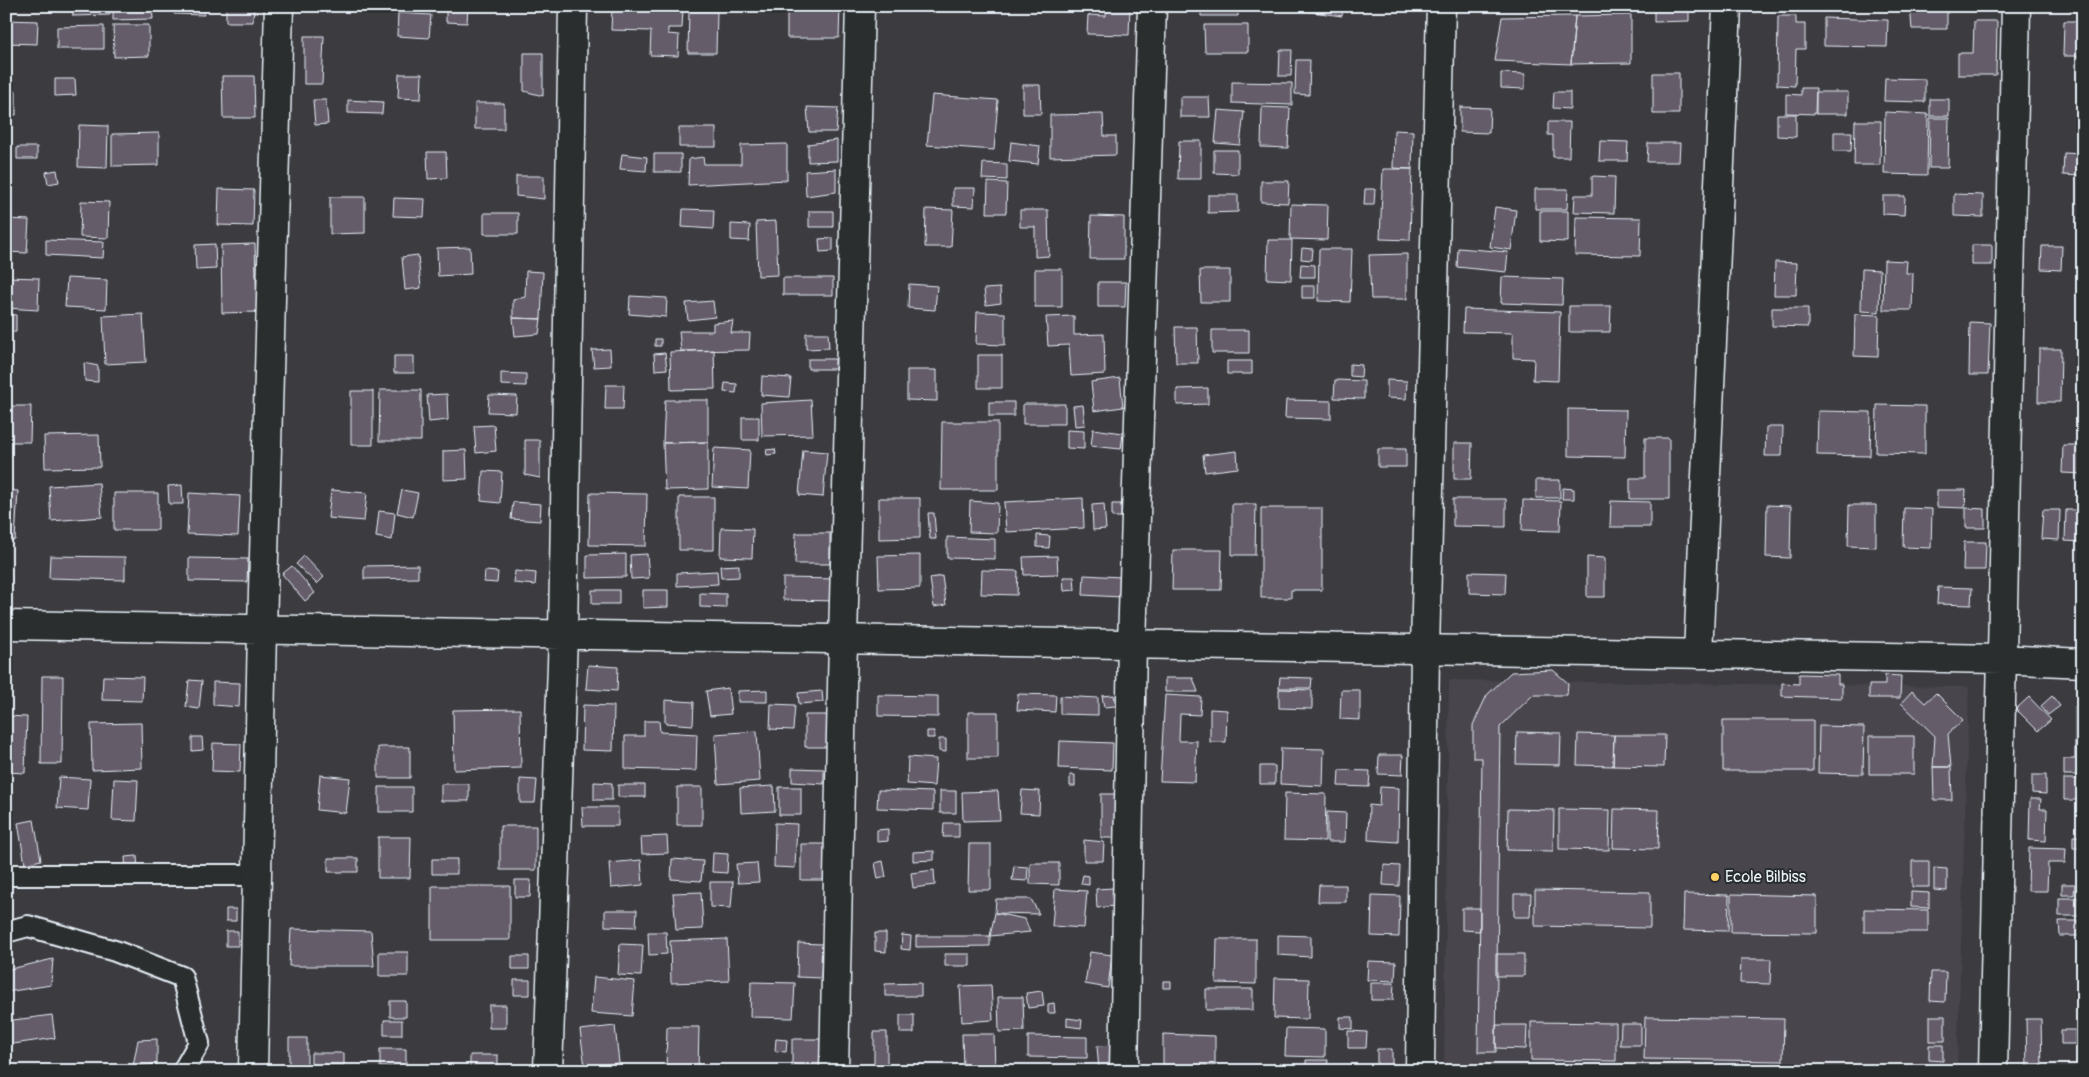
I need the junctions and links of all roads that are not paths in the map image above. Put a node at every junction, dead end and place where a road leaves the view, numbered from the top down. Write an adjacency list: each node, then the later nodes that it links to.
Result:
1 (279, 6): 9 (street)
2 (573, 6): 10 (street)
3 (860, 6): 11 (street)
4 (1152, 6): 12 (street)
5 (1441, 6): 13 (street)
6 (1727, 6): 14 (street)
7 (2016, 6): 15 (street)
8 (6, 625): 9 (street)
9 (262, 629): 10 (street); 18 (street)
10 (563, 635): 11 (street); 22 (street)
11 (843, 639): 12 (street); 23 (street)
12 (1132, 644): 13 (street); 24 (street)
13 (1425, 649): 14 (street); 25 (street)
14 (1698, 654): 15 (street)
15 (2001, 659): 16 (street); 26 (street)
16 (2083, 663)
17 (6, 875): 18 (lane)
18 (257, 875): 21 (street)
19 (6, 932): 20 (lane)
20 (183, 1071)
21 (253, 1071)
22 (548, 1071)
23 (834, 1071)
24 (1124, 1071)
25 (1420, 1071)
26 (1993, 1071)

